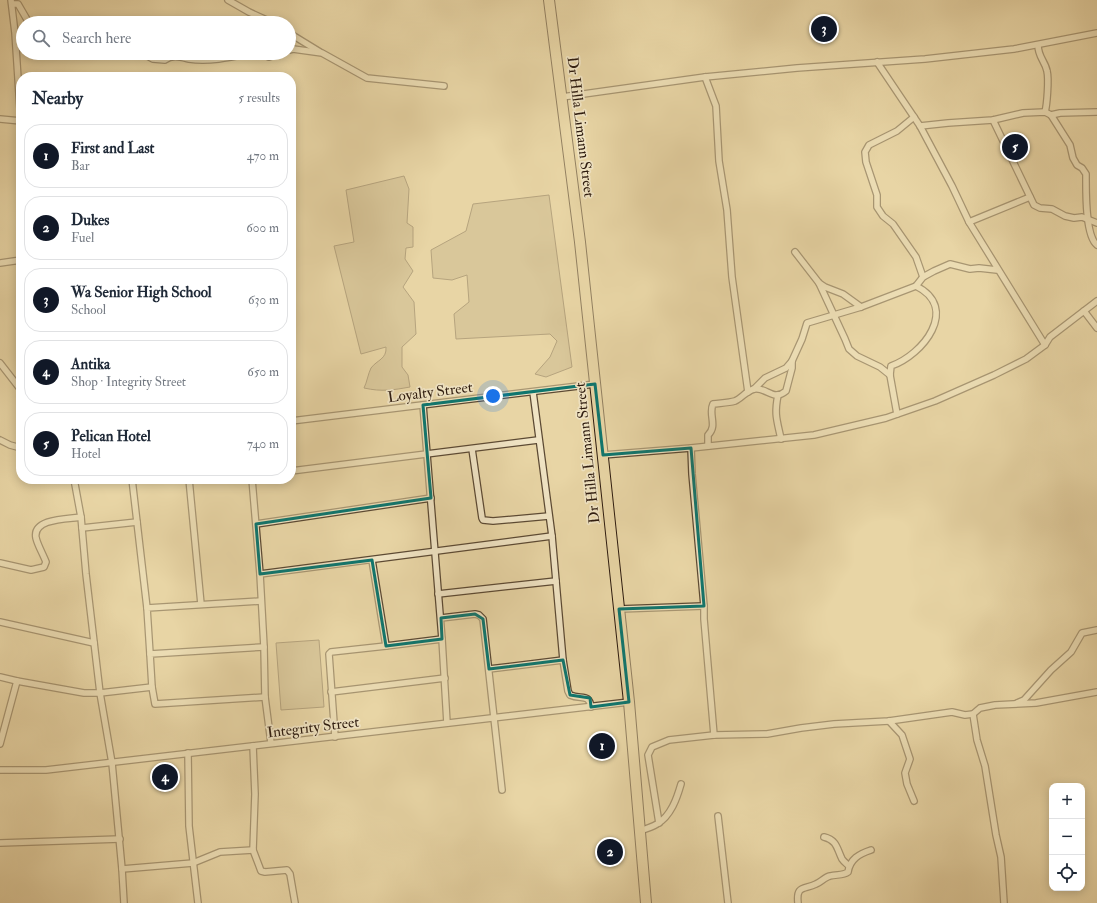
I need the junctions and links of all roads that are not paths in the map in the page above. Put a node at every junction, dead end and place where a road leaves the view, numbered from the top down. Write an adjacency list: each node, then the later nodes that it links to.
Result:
1 (228, 0): 5 (street)
2 (549, 0): 17 (highway, Dr Hilla Limann Street)
3 (11, 2): 4 (street); 10 (street)
4 (25, 16)
5 (258, 16)
6 (1097, 33): 8 (street)
7 (296, 37): 11 (street)
8 (1038, 45): 13 (street); 18 (street)
9 (296, 49): 11 (street)
10 (16, 51)
11 (322, 53): 16 (street)
12 (17, 60): 14 (street)
13 (877, 62): 15 (street); 21 (street)
14 (17, 72)
15 (705, 77): 17 (street); 51 (street)
16 (444, 86)
17 (562, 97): 48 (highway, Dr Hilla Limann Street)
18 (1044, 112): 20 (street); 23 (street)
19 (1097, 112): 20 (street)
20 (1051, 115): 27 (street)
21 (914, 117): 25 (street); 35 (street)
22 (0, 119): 24 (street)
23 (993, 120): 25 (street); 26 (street)
24 (16, 121)
25 (920, 126): 28 (street)
26 (1030, 197): 27 (street); 28 (street)
27 (1088, 218): 29 (street); 30 (street)
28 (969, 222): 34 (street)
29 (1097, 223)
30 (1097, 245)
31 (795, 252): 36 (street)
32 (16, 261): 33 (street)
33 (0, 263)
34 (997, 270): 35 (street); 43 (street)
35 (923, 277): 37 (street)
36 (819, 283): 39 (street); 41 (street)
37 (916, 286): 39 (street); 46 (street)
38 (1097, 301): 40 (street)
39 (861, 307): 41 (street)
40 (1084, 311): 42 (street); 43 (street)
41 (834, 315): 44 (street); 46 (street)
42 (1097, 328)
43 (1045, 345): 54 (street)
44 (792, 361): 49 (street); 52 (street)
45 (0, 363): 47 (street)
46 (890, 375): 54 (street)
47 (16, 384)
48 (595, 384): 50 (street, Loyalty Street); 64 (highway, Dr Hilla Limann Street)
49 (754, 389): 51 (street); 52 (street)
50 (533, 392): 53 (street, Loyalty Street); 58 (street)
51 (748, 392): 59 (street)
52 (778, 395): 56 (street)
53 (423, 405): 55 (street, Loyalty Street); 63 (street)
54 (897, 414): 56 (street)
55 (296, 420)
56 (781, 438): 59 (street)
57 (0, 440): 60 (street)
58 (538, 440): 62 (street); 71 (street)
59 (708, 446): 61 (street)
60 (16, 447)
61 (691, 448): 64 (street); 85 (street)
62 (472, 449): 63 (street); 71 (street)
63 (428, 455): 65 (street); 70 (street)
64 (603, 455): 87 (highway, Dr Hilla Limann Street)
65 (296, 470)
66 (75, 484): 72 (street)
67 (133, 484): 73 (street)
68 (189, 484): 84 (street)
69 (252, 484): 74 (street)
70 (431, 498): 74 (street); 77 (street)
71 (549, 516): 76 (street)
72 (81, 517): 75 (street); 79 (street)
73 (137, 522): 75 (street); 86 (street)
74 (256, 524): 80 (street)
75 (82, 528): 92 (street)
76 (552, 536): 77 (street); 81 (street)
77 (435, 551): 78 (street); 82 (street)
78 (372, 560): 80 (street); 93 (street)
79 (0, 563)
80 (260, 574): 83 (street)
81 (556, 581): 82 (street); 96 (street)
82 (438, 594): 88 (street)
83 (261, 601): 84 (street); 94 (street)
84 (201, 604): 86 (street)
85 (704, 606): 87 (street); 113 (street)
86 (147, 608): 95 (street)
87 (619, 609): 106 (highway, Dr Hilla Limann Street)
88 (440, 618): 91 (street); 97 (street)
89 (0, 622): 92 (street)
90 (1097, 630): 107 (street)
91 (442, 639): 93 (street); 99 (street)
92 (94, 643): 104 (street)
93 (386, 646): 102 (street)
94 (264, 647): 95 (street); 105 (street)
95 (150, 654): 101 (street)
96 (563, 660): 97 (street); 108 (street)
97 (489, 669): 110 (street)
98 (0, 677): 100 (street)
99 (445, 678): 102 (street); 112 (street)
100 (17, 681): 104 (street); 116 (street)
101 (152, 687): 104 (street); 105 (street)
102 (331, 692): 114 (street)
103 (1097, 692): 107 (street)
104 (100, 693): 119 (street)
105 (265, 697): 115 (street)
106 (629, 702): 108 (street, Integrity Street); 126 (highway, Dr Hilla Limann Street)
107 (1013, 704): 109 (street)
108 (591, 707): 110 (street, Integrity Street)
109 (972, 714): 111 (street); 141 (street)
110 (494, 717): 112 (street, Integrity Street); 122 (street)
111 (889, 722): 113 (street); 123 (street)
112 (447, 723): 114 (street, Integrity Street)
113 (714, 735): 125 (street)
114 (335, 736): 115 (street, Integrity Street)
115 (271, 743): 117 (street, Integrity Street)
116 (0, 744)
117 (253, 746): 118 (street, Integrity Street); 130 (street)
118 (188, 753): 119 (street, Integrity Street); 132 (street)
119 (112, 763): 120 (street, Integrity Street); 128 (street)
120 (0, 770)
121 (681, 784): 125 (street)
122 (502, 790)
123 (914, 801)
124 (718, 816): 139 (street)
125 (659, 823): 126 (street)
126 (640, 831): 138 (highway, Dr Hilla Limann Street)
127 (824, 837): 133 (street)
128 (120, 839): 129 (street); 134 (street)
129 (0, 843)
130 (253, 850): 132 (street); 137 (street)
131 (871, 850): 133 (street)
132 (193, 863): 134 (street); 136 (street)
133 (849, 866): 140 (street)
134 (122, 869): 135 (street)
135 (124, 903)
136 (198, 903)
137 (295, 903)
138 (646, 903)
139 (728, 903)
140 (798, 903)
141 (1004, 903)

